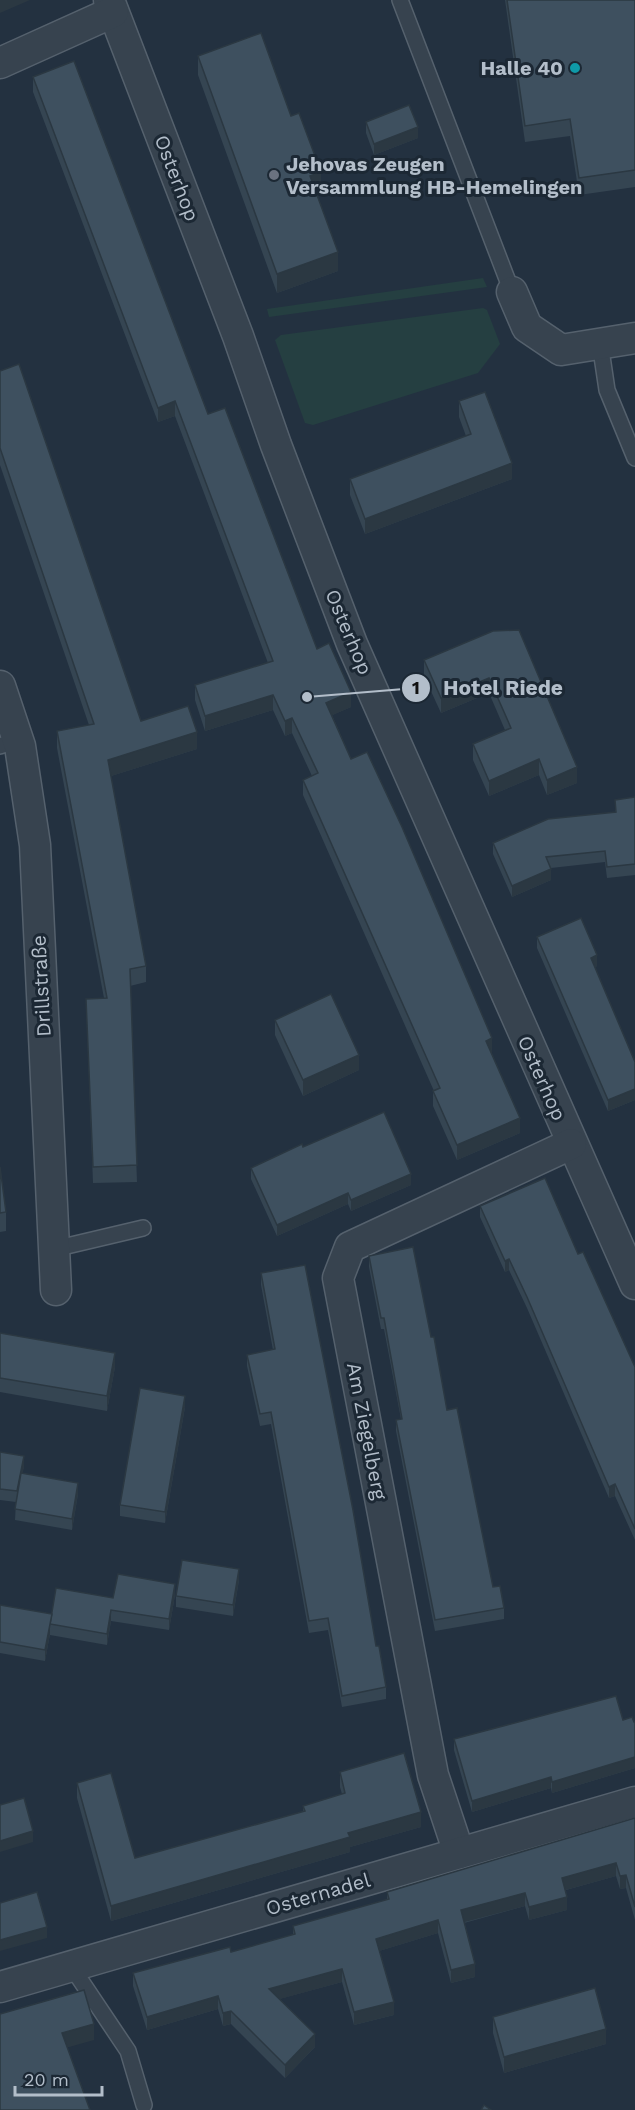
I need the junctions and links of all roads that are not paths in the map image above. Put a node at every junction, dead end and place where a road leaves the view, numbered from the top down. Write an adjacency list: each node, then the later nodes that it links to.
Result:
1 (400, 0): 4 (lane)
2 (111, 6): 3 (street); 10 (street, Osterhop)
3 (0, 63)
4 (512, 292): 6 (street)
5 (635, 338): 6 (street)
6 (600, 343): 7 (lane)
7 (635, 458)
8 (0, 686): 9 (street, Drillstraße)
9 (9, 743): 12 (street, Drillstraße)
10 (571, 1144): 13 (street, Osterhop); 16 (street, Am Ziegelberg)
11 (143, 1227): 12 (lane)
12 (54, 1249): 14 (street, Drillstraße)
13 (635, 1284)
14 (56, 1290)
15 (635, 1802): 16 (street, Osternadel)
16 (459, 1853): 17 (street, Osternadel)
17 (71, 1966): 18 (street, Osternadel); 19 (lane)
18 (0, 1987)
19 (144, 2105)

